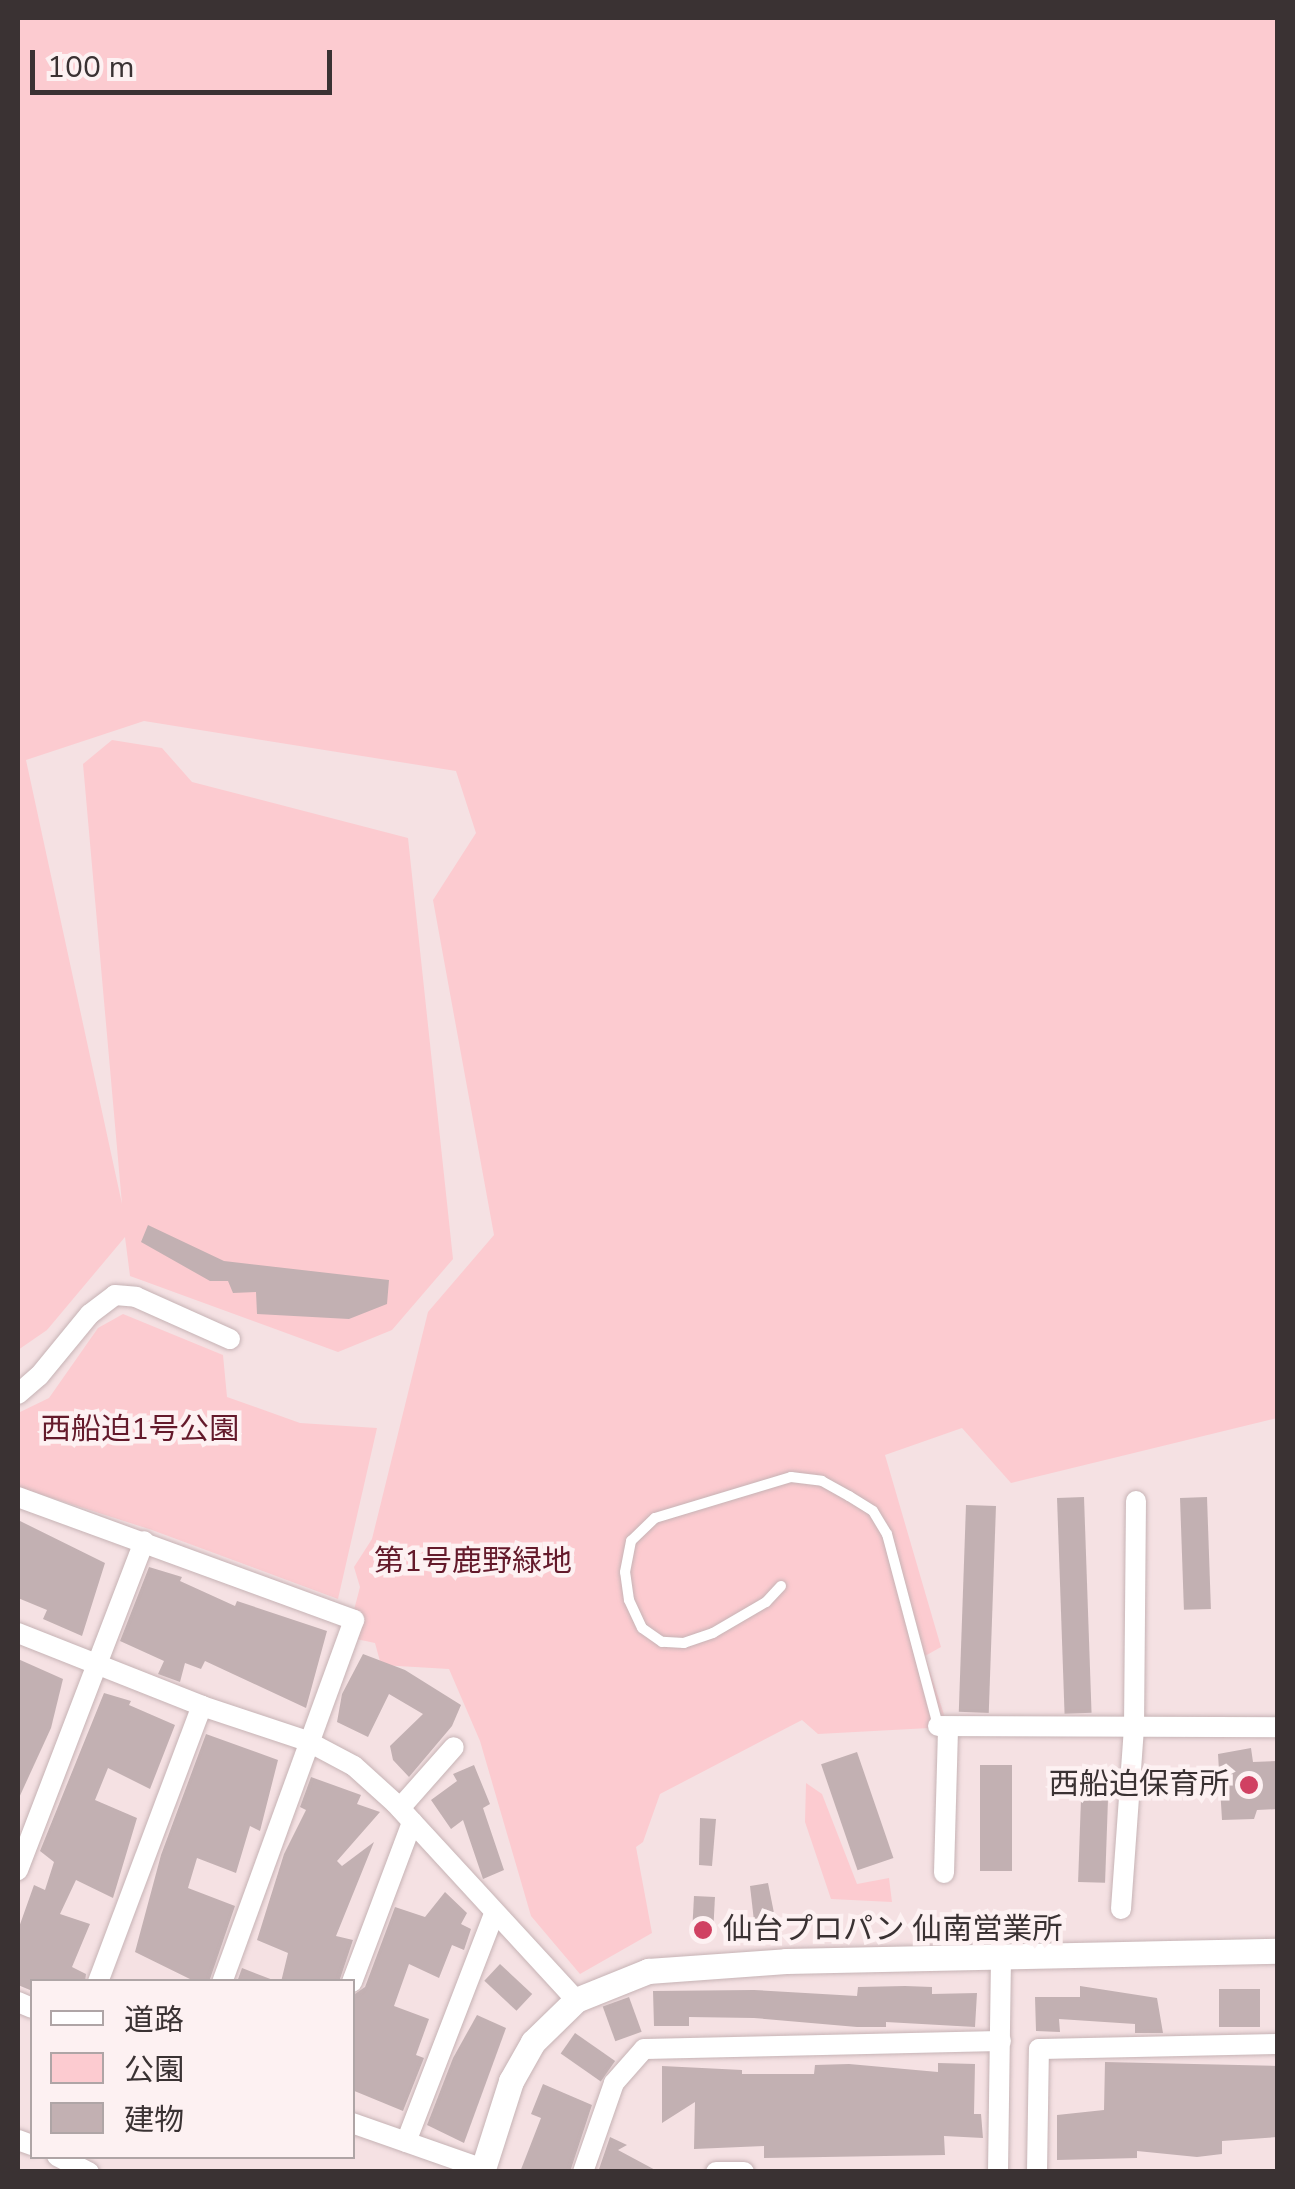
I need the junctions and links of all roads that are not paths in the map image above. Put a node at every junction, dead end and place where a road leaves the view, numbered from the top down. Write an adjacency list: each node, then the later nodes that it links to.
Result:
1 (230, 1339): 2 (street)
2 (18, 1394)
3 (18, 1497): 5 (street)
4 (1136, 1501): 12 (street)
5 (144, 1541): 8 (street); 13 (street)
6 (781, 1586): 10 (lane)
7 (18, 1633): 8 (street)
8 (95, 1666): 9 (street); 16 (street)
9 (202, 1706): 13 (street); 22 (street)
10 (943, 1727): 12 (street); 17 (street)
11 (1278, 1727): 12 (street)
12 (1134, 1728): 18 (street)
13 (307, 1740): 15 (street); 23 (street)
14 (454, 1747): 15 (street)
15 (406, 1815): 19 (street); 24 (street)
16 (18, 1870)
17 (944, 1872)
18 (1121, 1909)
19 (494, 1914): 25 (street); 29 (street)
20 (1278, 1951): 21 (street)
21 (1001, 1957): 25 (street); 26 (street)
22 (99, 1979)
23 (223, 1979)
24 (353, 1979)
25 (576, 2000): 31 (street)
26 (1001, 2041): 33 (street); 36 (street)
27 (1278, 2044): 37 (street)
28 (355, 2125): 29 (street)
29 (406, 2142): 31 (street)
30 (63, 2159): 32 (street)
31 (482, 2170)
32 (89, 2172)
33 (583, 2172)
34 (716, 2172): 35 (street)
35 (744, 2172)
36 (998, 2172)
37 (1036, 2172)

